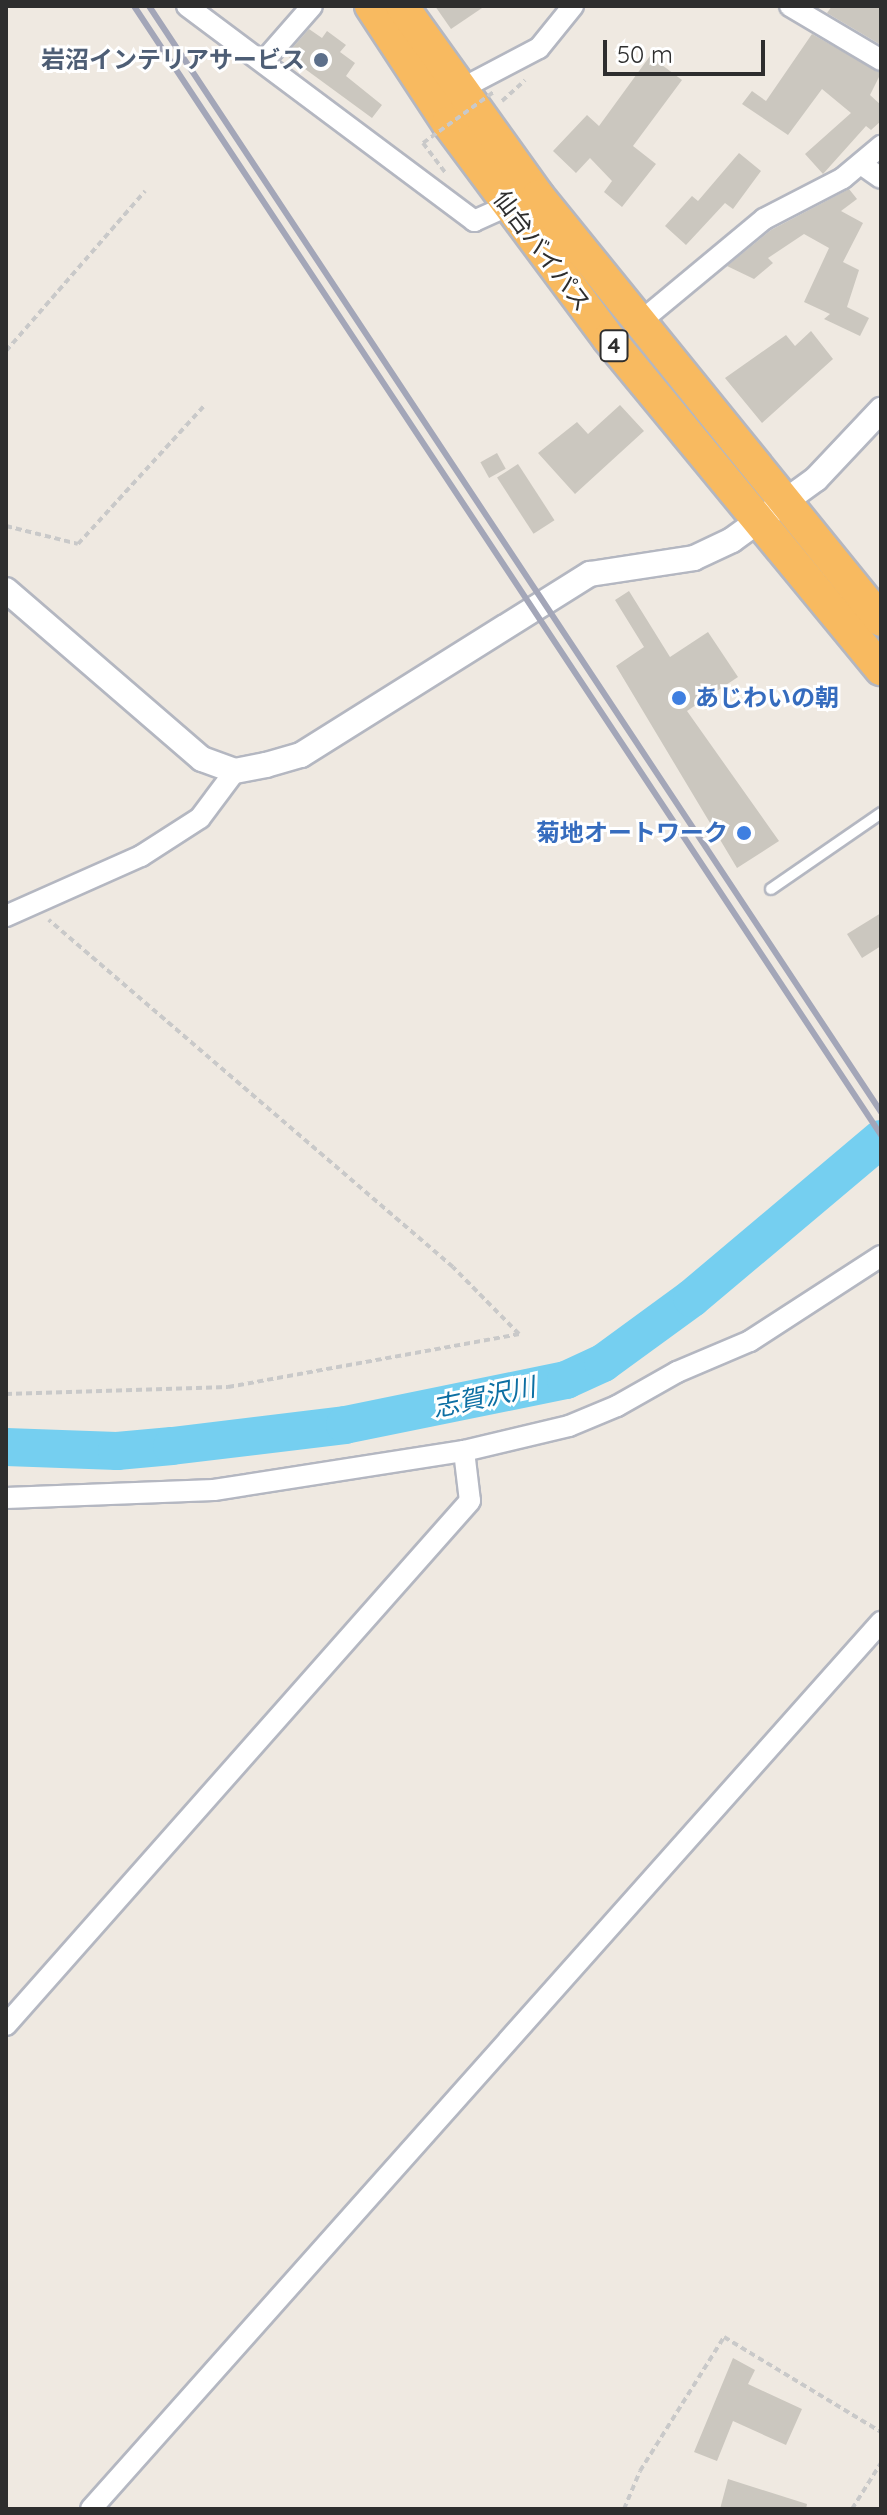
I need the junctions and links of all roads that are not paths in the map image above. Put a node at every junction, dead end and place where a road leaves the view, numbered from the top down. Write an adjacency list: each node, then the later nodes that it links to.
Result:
1 (187, 6): 9 (street)
2 (312, 6): 9 (street)
3 (371, 6): 14 (highway, 仙台バイパス / 4)
4 (402, 6): 10 (highway, 仙台バイパス / 4)
5 (573, 6): 10 (street)
6 (790, 6): 7 (street)
7 (815, 12): 8 (street)
8 (881, 60)
9 (263, 62): 14 (street)
10 (459, 90): 15 (highway, 仙台バイパス / 4)
11 (881, 146): 12 (street)
12 (861, 164): 13 (street); 15 (street)
13 (881, 178)
14 (508, 206): 18 (highway, 仙台バイパス / 4)
15 (640, 322): 17 (highway, 仙台バイパス / 4)
16 (881, 410): 17 (street)
17 (785, 501): 18 (street); 20 (highway, 仙台バイパス / 4)
18 (757, 522): 21 (highway, 仙台バイパス / 4); 22 (street)
19 (6, 590): 22 (street)
20 (881, 620)
21 (881, 669)
22 (235, 771): 25 (street)
23 (881, 813): 24 (lane)
24 (771, 889)
25 (6, 916)
26 (881, 1256): 27 (street)
27 (464, 1451): 28 (street); 30 (street)
28 (6, 1498)
29 (881, 1622): 31 (street)
30 (6, 2025)
31 (104, 2505)

